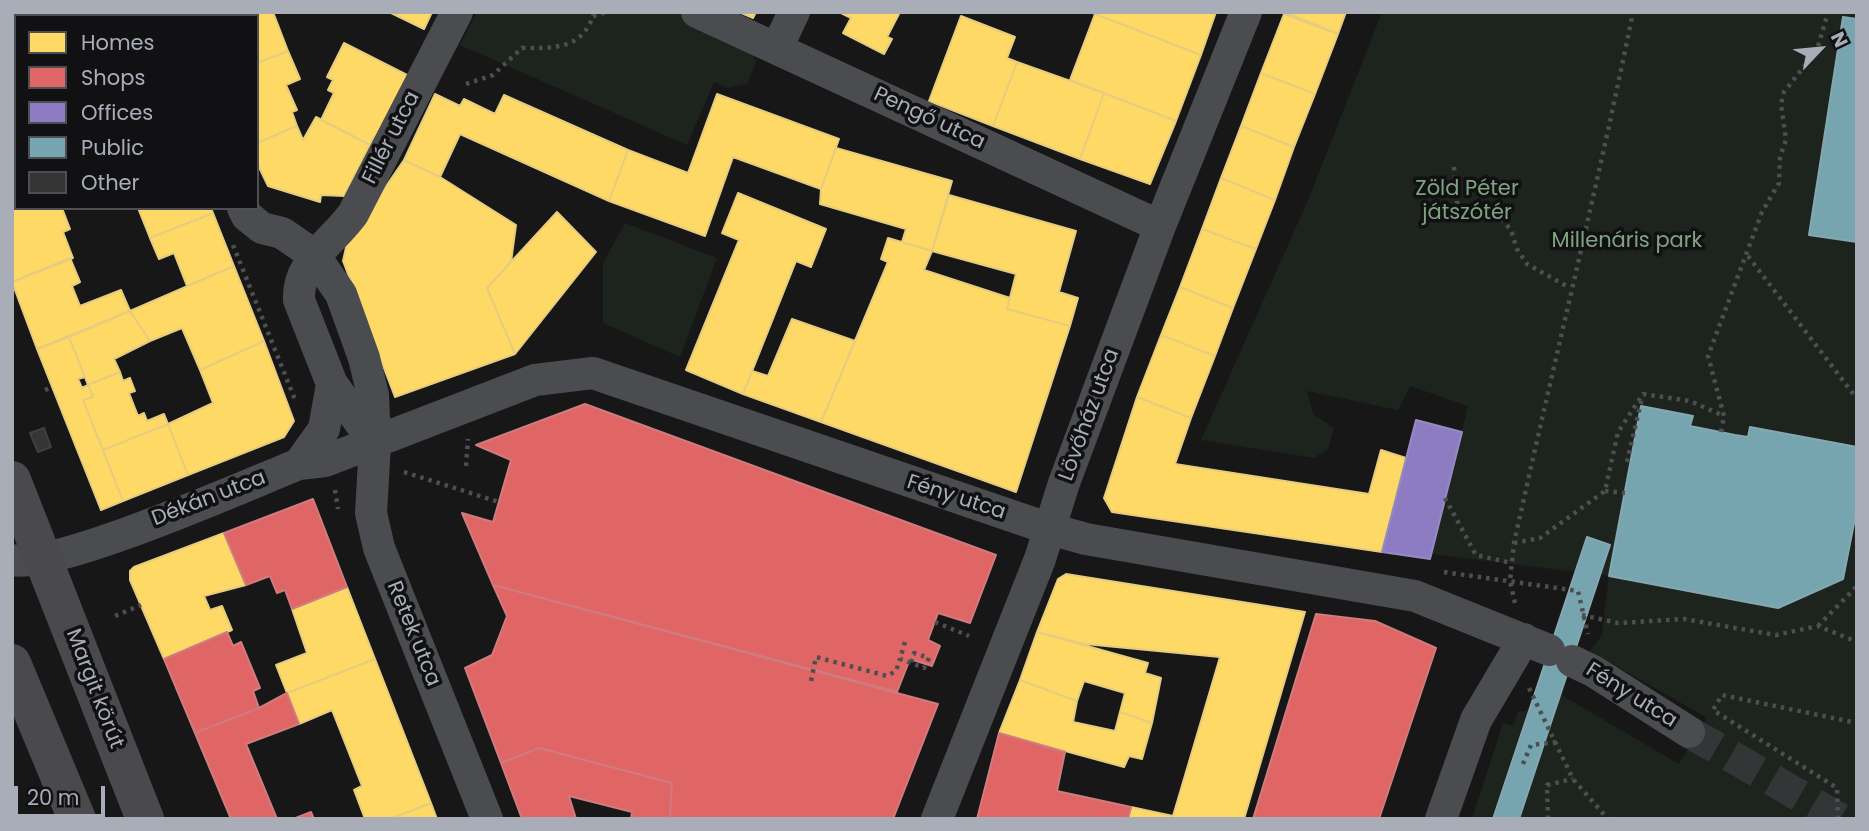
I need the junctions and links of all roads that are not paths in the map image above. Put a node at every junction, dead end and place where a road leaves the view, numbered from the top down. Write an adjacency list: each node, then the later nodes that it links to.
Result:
1 (457, 12): 8 (street, Fillér utca)
2 (697, 12): 5 (street, Pengő utca)
3 (794, 12): 5 (street)
4 (1246, 12): 7 (street, Lövőház utca)
5 (777, 48): 7 (street, Pengő utca)
6 (244, 210): 8 (street, Retek utca)
7 (1160, 226): 13 (street, Lövőház utca)
8 (314, 255): 9 (street); 10 (street, Retek utca)
9 (332, 384): 10 (street); 11 (street)
10 (375, 443): 11 (street, Dékán utca); 13 (street, Fény utca); 20 (street, Retek utca)
11 (299, 464): 14 (street, Dékán utca)
12 (12, 480): 14 (main road, Margit körút)
13 (1050, 529): 15 (street, Fény utca); 21 (street, Lövőház utca)
14 (28, 559): 19 (main road, Margit körút)
15 (1549, 650): 17 (street, Fény utca); 22 (street)
16 (12, 663): 18 (main road)
17 (1689, 732)
18 (77, 819)
19 (145, 819)
20 (487, 819)
21 (937, 819)
22 (1441, 819)

